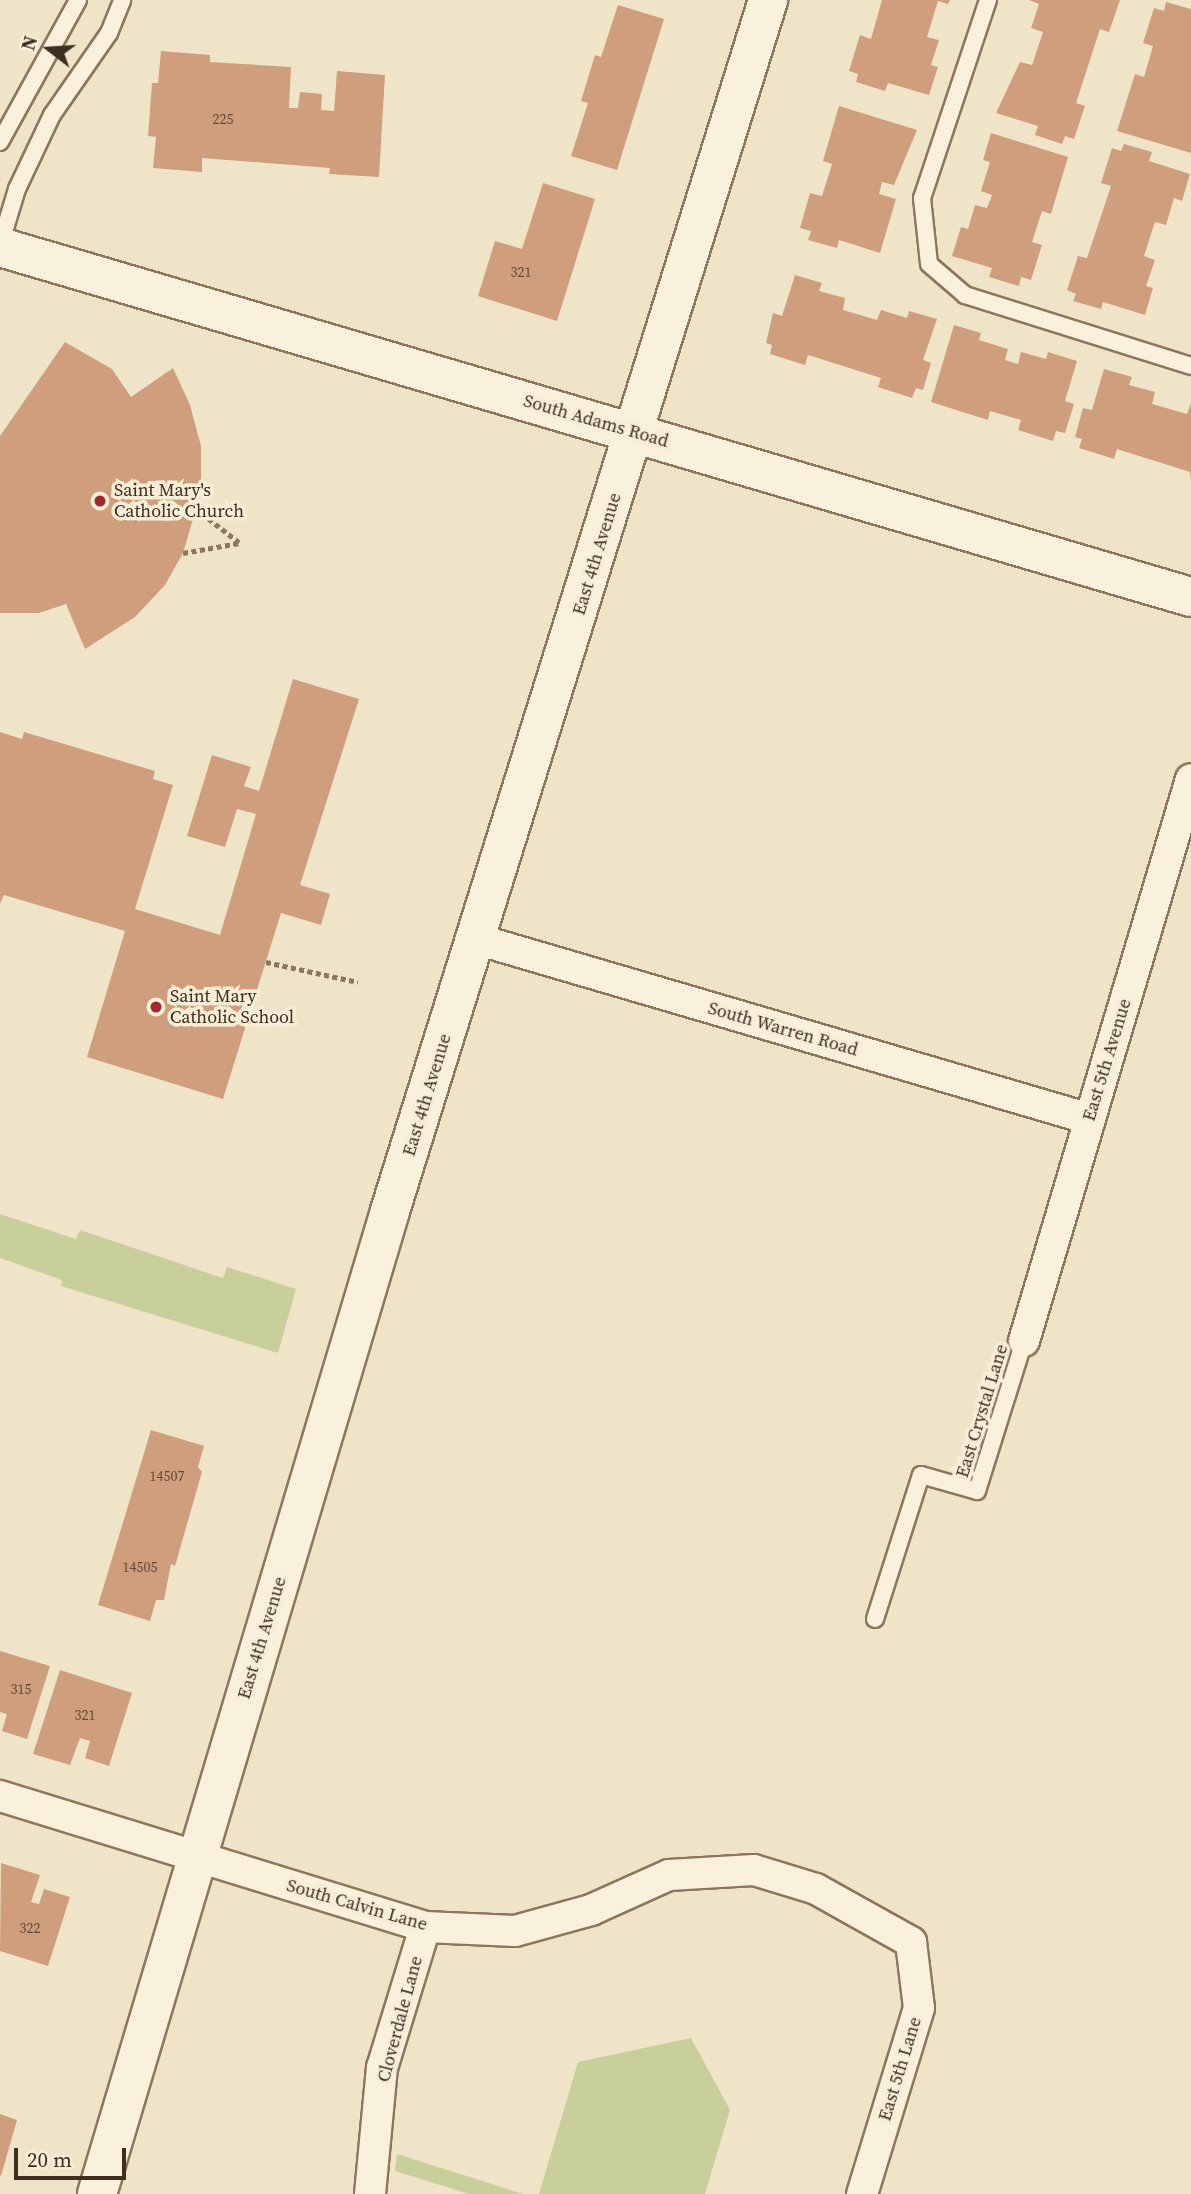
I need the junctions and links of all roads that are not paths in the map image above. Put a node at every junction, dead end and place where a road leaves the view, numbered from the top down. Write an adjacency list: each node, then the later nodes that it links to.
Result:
1 (78, 0): 5 (lane)
2 (122, 0): 6 (lane)
3 (768, 0): 8 (street, East 4th Avenue)
4 (988, 0): 7 (lane)
5 (0, 142)
6 (0, 246): 8 (street, South Adams Road)
7 (1191, 366)
8 (635, 433): 9 (street, South Adams Road); 11 (street, East 4th Avenue)
9 (1191, 597)
10 (1191, 779): 12 (street, East 5th Avenue)
11 (476, 939): 12 (street, South Warren Road); 16 (street, East 4th Avenue)
12 (1090, 1119): 13 (street, East 5th Avenue)
13 (1024, 1341): 14 (lane, East Crystal Lane)
14 (875, 1619)
15 (0, 1796): 16 (street, South Calvin Lane)
16 (195, 1857): 17 (street, South Calvin Lane); 19 (street, East 4th Avenue)
17 (425, 1927): 18 (street, South Calvin Lane); 20 (street, Cloverdale Lane)
18 (911, 1942): 21 (street, East 5th Lane)
19 (97, 2194)
20 (370, 2194)
21 (862, 2194)

